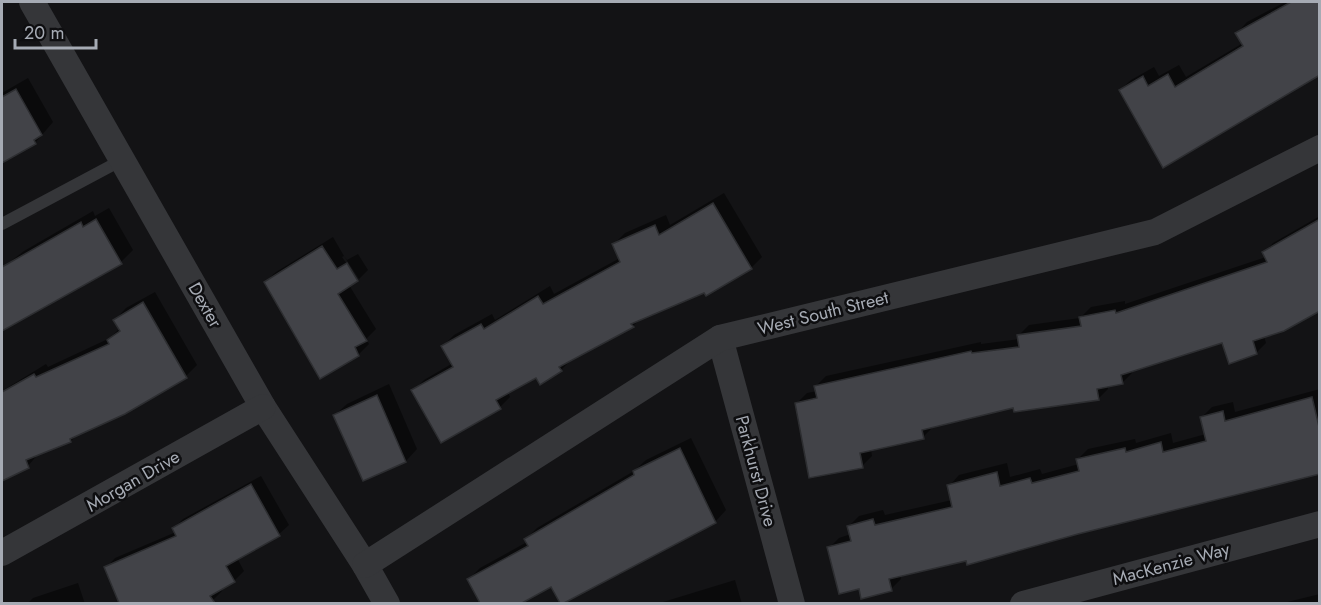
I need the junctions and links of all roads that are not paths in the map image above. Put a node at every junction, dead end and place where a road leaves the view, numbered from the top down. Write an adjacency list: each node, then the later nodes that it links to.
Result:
1 (32, 2): 3 (street, Dexter)
2 (1320, 148): 5 (street, West South Street)
3 (122, 160): 4 (lane); 6 (street, Dexter)
4 (2, 224)
5 (720, 338): 9 (street, West South Street); 11 (street, Parkhurst Drive)
6 (263, 406): 8 (street, Morgan Drive); 9 (street, Dexter)
7 (1320, 524): 12 (street, MacKenzie Way)
8 (2, 553)
9 (365, 565): 10 (street, Dexter)
10 (387, 603)
11 (792, 603)
12 (1023, 603)

